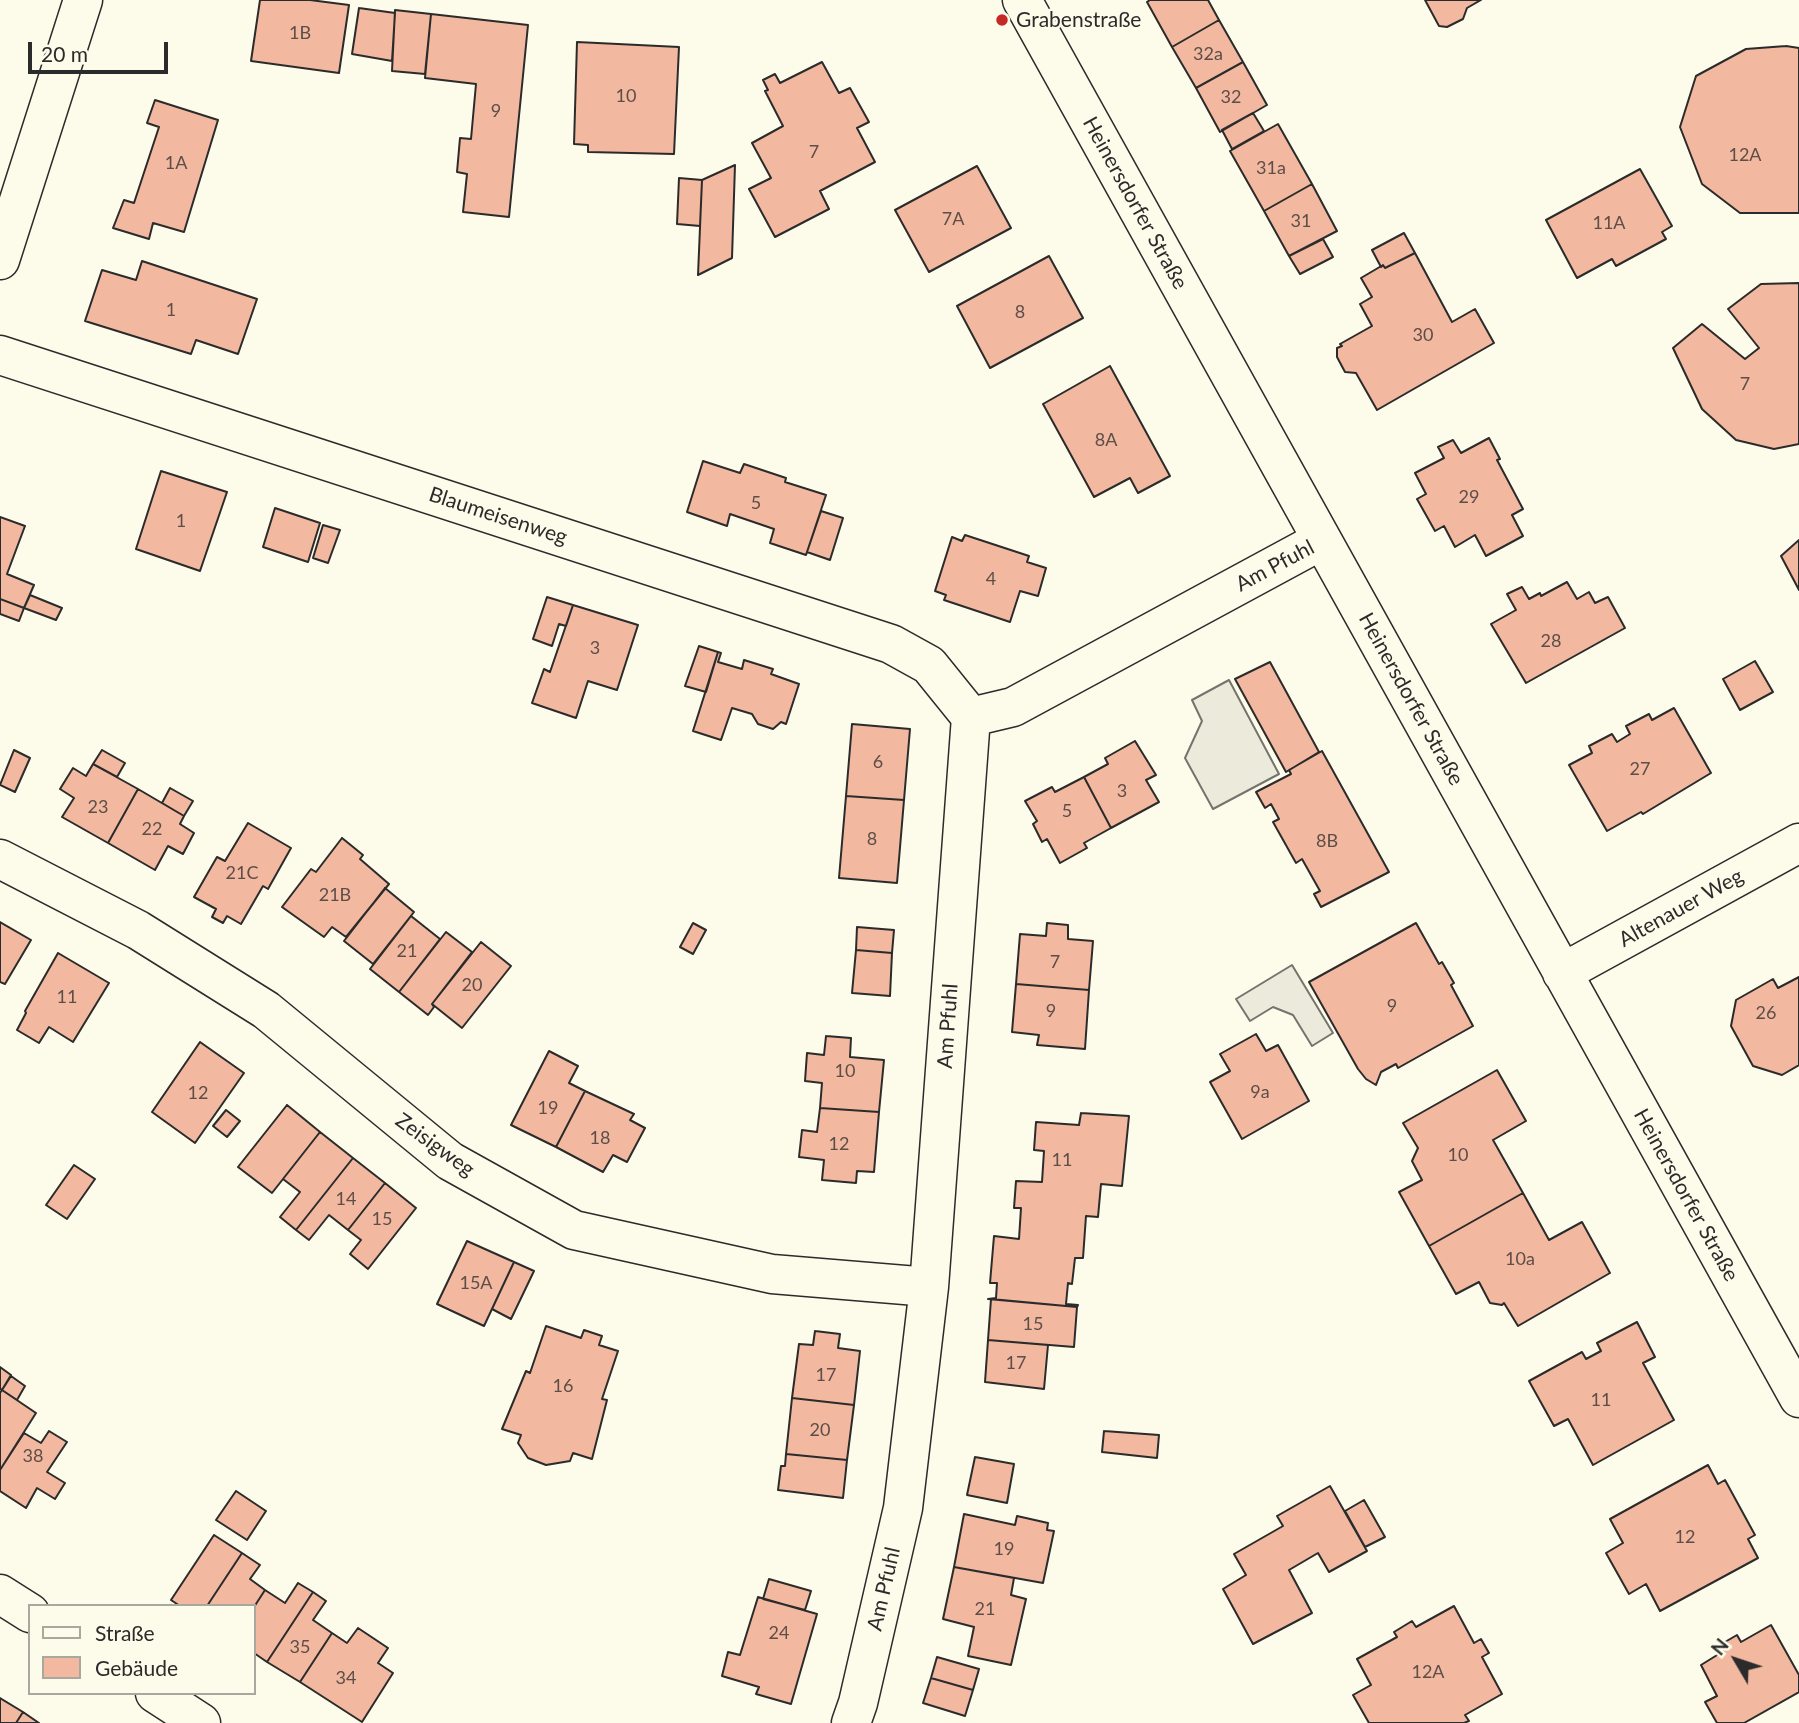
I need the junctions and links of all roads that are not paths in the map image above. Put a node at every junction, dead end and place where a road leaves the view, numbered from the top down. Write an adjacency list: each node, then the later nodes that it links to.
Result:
1 (83, 0): 3 (street)
2 (1022, 0): 5 (street, Heinersdorfer Straße)
3 (0, 260)
4 (0, 355): 6 (street, Blaumeisenweg)
5 (1322, 540): 6 (street, Am Pfuhl); 9 (street, Heinersdorfer Straße)
6 (971, 717): 10 (street, Am Pfuhl)
7 (1799, 843): 9 (street, Altenauer Weg)
8 (0, 859): 10 (street, Zeisigweg)
9 (1562, 973): 11 (street, Heinersdorfer Straße)
10 (929, 1287): 16 (street, Am Pfuhl)
11 (1799, 1398)
12 (0, 1594): 13 (street)
13 (28, 1612)
14 (158, 1695): 15 (street)
15 (201, 1723)
16 (851, 1723)

